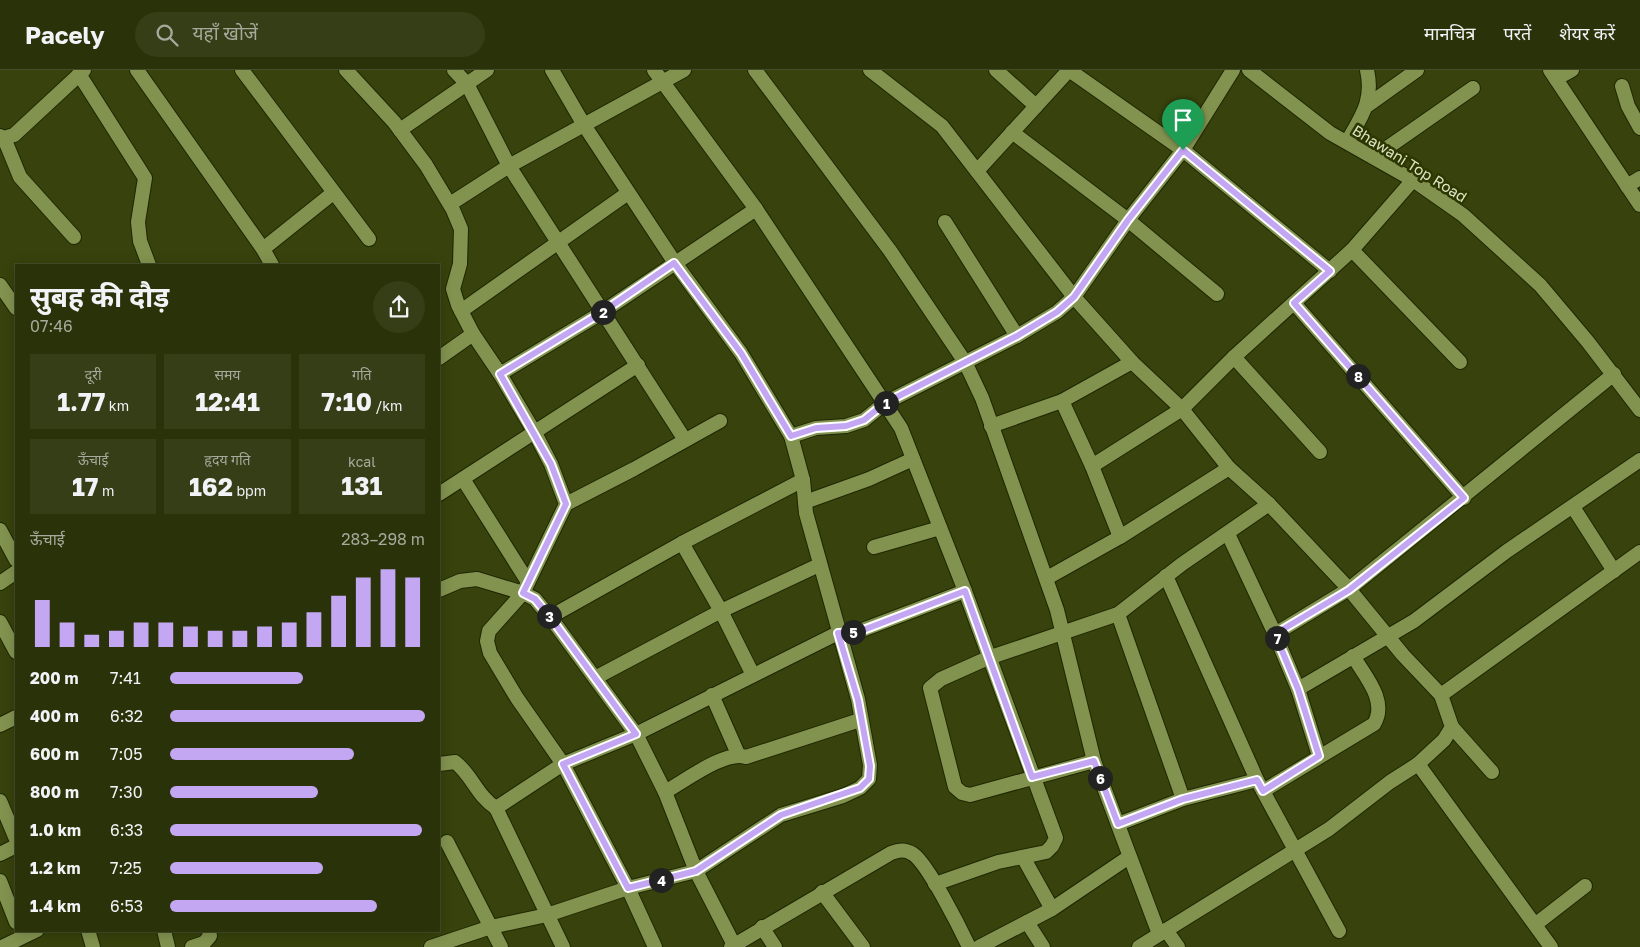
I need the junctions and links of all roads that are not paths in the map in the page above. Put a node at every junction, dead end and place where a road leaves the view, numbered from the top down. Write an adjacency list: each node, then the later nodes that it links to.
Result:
1 (137, 70): 49 (street)
2 (242, 70): 39 (street)
3 (346, 70): 28 (street)
4 (454, 70): 21 (street)
5 (487, 70): 21 (street)
6 (552, 70): 26 (street)
7 (654, 70): 20 (street)
8 (684, 70): 20 (street)
9 (755, 70): 66 (street)
10 (870, 70): 35 (street)
11 (996, 70): 25 (street)
12 (1069, 70): 25 (street); 32 (street)
13 (1232, 70): 32 (street)
14 (1248, 70): 31 (street, Bhawani Top Road)
15 (1367, 70): 24 (street)
16 (1418, 70): 24 (street)
17 (1572, 70): 19 (street)
18 (82, 72): 30 (street); 52 (street)
19 (1553, 74): 38 (street)
20 (663, 82): 26 (street); 43 (street)
21 (467, 84): 28 (street); 34 (street)
22 (1622, 86): 27 (street)
23 (1473, 88): 33 (street)
24 (1368, 105): 31 (street)
25 (1036, 106): 29 (street)
26 (584, 125): 34 (street); 40 (street)
27 (1640, 128)
28 (400, 130): 41 (street)
29 (1012, 132): 35 (street); 44 (street)
30 (2, 137): 46 (street)
31 (1347, 142): 33 (street, Bhawani Top Road)
32 (1183, 150): 44 (street); 54 (street)
33 (1374, 157): 37 (street, Bhawani Top Road)
34 (509, 166): 41 (street); 48 (street)
35 (978, 170): 57 (street)
36 (1640, 178): 38 (street)
37 (1413, 180): 50 (street); 71 (street, Bhawani Top Road)
38 (1627, 186): 42 (street)
39 (333, 192): 47 (street); 49 (street)
40 (628, 193): 48 (street); 51 (street)
41 (450, 204): 60 (street)
42 (1640, 205)
43 (756, 209): 51 (street); 73 (street)
44 (1128, 220): 56 (street); 57 (street)
45 (945, 222): 63 (street)
46 (74, 236)
47 (369, 239)
48 (557, 243): 60 (street); 61 (street)
49 (264, 249): 53 (street)
50 (1352, 250): 54 (street); 68 (street)
51 (674, 263): 61 (street); 79 (street)
52 (149, 264)
53 (272, 264)
54 (1330, 271): 58 (street)
55 (0, 284): 59 (street)
56 (1217, 294)
57 (1074, 297): 63 (street); 67 (street)
58 (1294, 303): 65 (street); 89 (street)
59 (15, 306)
60 (461, 311): 62 (street)
61 (601, 313): 69 (street); 70 (street)
62 (472, 334): 64 (street); 70 (street)
63 (1017, 336): 66 (street)
64 (440, 357)
65 (1234, 357): 74 (street); 81 (street)
66 (965, 362): 73 (street); 77 (street)
67 (1132, 362): 72 (street); 74 (street)
68 (1460, 362)
69 (638, 365): 78 (street); 80 (street)
70 (500, 374): 78 (street)
71 (1614, 374): 75 (street, Bhawani Top Road); 89 (street)
72 (1062, 401): 77 (street); 84 (street)
73 (885, 403): 79 (street); 82 (street)
74 (1182, 409): 84 (street); 85 (street)
75 (1640, 410)
76 (720, 421): 80 (street)
77 (991, 426): 106 (street)
78 (535, 433): 86 (street); 91 (street)
79 (791, 436): 87 (street)
80 (685, 440): 91 (street)
81 (1320, 452)
82 (913, 459): 90 (street); 94 (street)
83 (1640, 460): 93 (street)
84 (1092, 466): 97 (street)
85 (1229, 468): 92 (street); 97 (street)
86 (463, 479): 88 (street); 108 (street)
87 (803, 480): 90 (street); 98 (street)
88 (440, 493)
89 (1464, 498): 110 (street)
90 (805, 502): 102 (street)
91 (566, 504): 108 (street)
92 (1269, 504): 96 (street); 110 (street)
93 (1573, 507): 103 (street); 119 (street)
94 (940, 528): 99 (street); 111 (street)
95 (0, 530): 101 (street)
96 (1228, 534): 105 (street); 118 (street)
97 (1120, 537): 106 (street)
98 (682, 543): 112 (street); 114 (street)
99 (874, 547)
100 (1640, 552): 103 (street)
101 (15, 558)
102 (819, 565): 112 (street); 117 (street)
103 (1614, 572): 126 (street)
104 (15, 573): 107 (street)
105 (1166, 576): 113 (street); 141 (street)
106 (1047, 578): 116 (street)
107 (0, 583)
108 (526, 588): 109 (street); 114 (street); 137 (street)
109 (440, 590)
110 (1349, 590): 118 (street); 119 (street)
111 (965, 591): 117 (street); 122 (street)
112 (721, 611): 123 (street); 124 (street)
113 (1118, 614): 116 (street); 143 (street)
114 (550, 617): 124 (street)
115 (0, 622): 120 (street)
116 (1063, 631): 122 (street); 135 (street)
117 (838, 633): 123 (street); 129 (street)
118 (1275, 634): 125 (street)
119 (1386, 636): 121 (street); 126 (street)
120 (15, 650)
121 (1353, 656): 125 (street); 134 (street)
122 (988, 658): 140 (street); 140 (street)
123 (753, 676): 127 (street)
124 (595, 678): 132 (street)
125 (1298, 689): 134 (street)
126 (1441, 694): 131 (street)
127 (712, 695): 132 (street); 133 (street)
128 (15, 718): 130 (street)
129 (860, 720): 133 (street); 154 (street)
130 (0, 725)
131 (1452, 728): 138 (street); 139 (street)
132 (636, 734): 137 (street); 142 (street)
133 (738, 754): 142 (street)
134 (1319, 756): 141 (street)
135 (1094, 761): 140 (street); 146 (street)
136 (440, 764): 145 (street)
137 (563, 764): 145 (street); 158 (street)
138 (1418, 764): 150 (street); 164 (street)
139 (1492, 772)
140 (1032, 777): 152 (street)
141 (1260, 786): 143 (street); 150 (street)
142 (665, 792): 154 (street)
143 (1183, 799): 146 (street)
144 (0, 801): 147 (street)
145 (496, 808): 161 (street)
146 (1118, 824): 153 (street)
147 (15, 837)
148 (447, 842): 165 (street)
149 (15, 846): 151 (street)
150 (1295, 852): 170 (street); 171 (street)
151 (0, 854)
152 (1023, 857): 156 (street); 160 (street)
153 (1129, 857): 160 (street); 170 (street)
154 (696, 871): 158 (street); 173 (street)
155 (0, 881): 162 (street)
156 (935, 884): 159 (street); 184 (street)
157 (1585, 886): 164 (street)
158 (628, 888): 161 (street); 181 (street)
159 (822, 892): 166 (street); 183 (street)
160 (1052, 909): 163 (street)
161 (547, 915): 165 (street); 180 (street)
162 (15, 919)
163 (1027, 922): 185 (street); 186 (street)
164 (1536, 924): 189 (street)
165 (491, 927): 178 (street); 179 (street)
166 (762, 927): 173 (street); 182 (street)
167 (89, 932): 175 (street)
168 (164, 932): 176 (street)
169 (210, 932): 177 (street)
170 (1163, 932): 187 (street); 188 (street)
171 (1339, 932)
172 (20, 933): 174 (street)
173 (733, 946)
174 (2, 947)
175 (93, 947)
176 (168, 947)
177 (192, 947)
178 (431, 947)
179 (501, 947)
180 (563, 947)
181 (655, 947)
182 (774, 947)
183 (863, 947)
184 (969, 947)
185 (980, 947)
186 (1042, 947)
187 (1138, 947)
188 (1178, 947)
189 (1551, 947)

